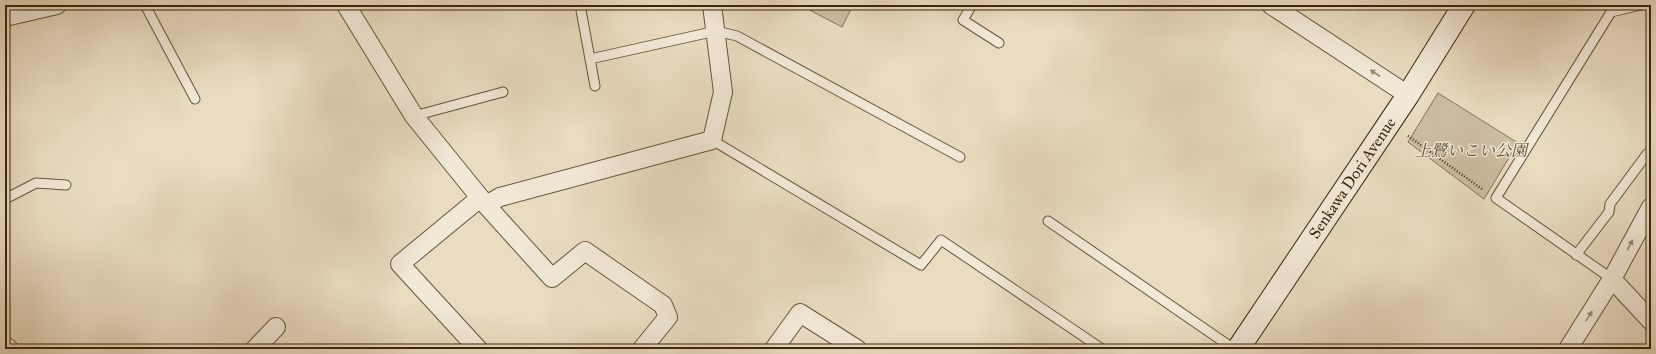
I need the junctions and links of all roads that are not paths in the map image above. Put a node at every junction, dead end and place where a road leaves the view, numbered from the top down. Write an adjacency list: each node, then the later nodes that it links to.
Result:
1 (57, 5): 12 (street)
2 (144, 5): 19 (lane)
3 (346, 5): 20 (street)
4 (580, 5): 15 (lane)
5 (712, 5): 13 (street)
6 (972, 5): 14 (lane)
7 (1271, 5): 18 (street, one-way to 7)
8 (1464, 5): 18 (main road, Senkawa Dori Avenue)
9 (1641, 5): 29 (lane)
10 (1650, 5): 11 (lane)
11 (1651, 8)
12 (12, 12)
13 (716, 31): 15 (lane); 21 (street); 23 (lane)
14 (999, 43)
15 (590, 59): 16 (lane)
16 (595, 86)
17 (503, 92): 20 (lane)
18 (1408, 95): 42 (main road, Senkawa Dori Avenue)
19 (195, 99)
20 (414, 116): 26 (street)
21 (712, 140): 26 (street); 40 (lane)
22 (1647, 154): 29 (lane)
23 (960, 157)
24 (66, 185): 25 (lane)
25 (5, 199)
26 (483, 201): 36 (street); 37 (street)
27 (1651, 207): 30 (street, one-way to 27)
28 (1048, 221): 41 (lane)
29 (1576, 255): 30 (lane)
30 (1612, 279): 31 (street); 43 (street, one-way to 30)
31 (1651, 321)
32 (276, 327): 35 (street)
33 (5, 346): 34 (street)
34 (9, 349)
35 (254, 349)
36 (478, 349)
37 (642, 349)
38 (774, 349): 39 (street)
39 (857, 349)
40 (1102, 349)
41 (1234, 349)
42 (1238, 349)
43 (1568, 349)

